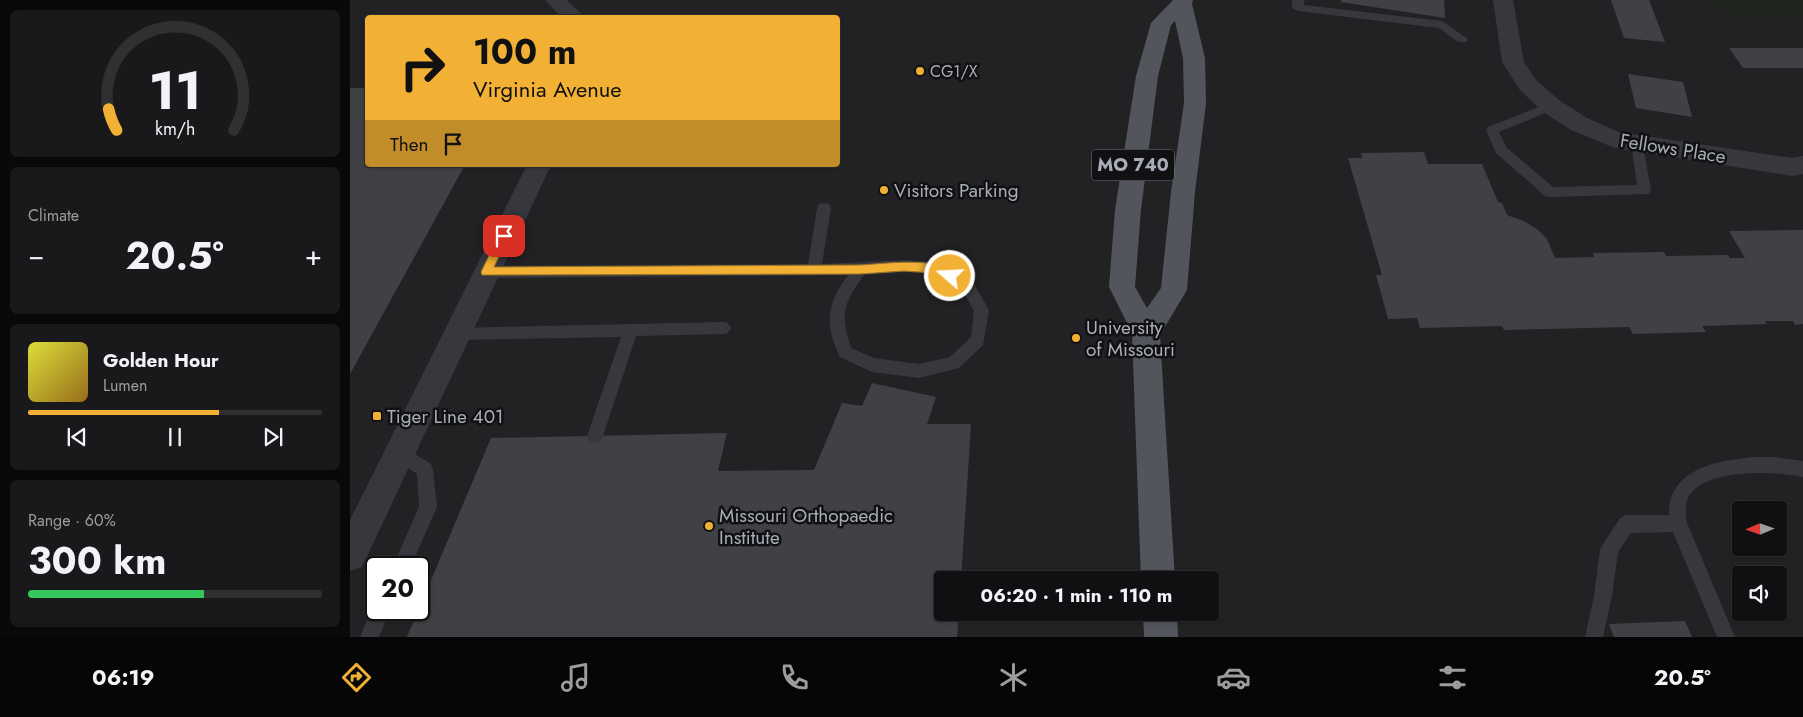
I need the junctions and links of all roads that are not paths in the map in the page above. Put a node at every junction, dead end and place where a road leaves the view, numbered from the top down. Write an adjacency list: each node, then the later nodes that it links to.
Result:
1 (555, 0): 5 (street)
2 (1298, 0): 6 (lane)
3 (1503, 0): 7 (street, Fellows Place)
4 (1183, 2): 17 (main road, MO 740); 17 (main road, MO 740)
5 (572, 15)
6 (1462, 39)
7 (1551, 106): 8 (street, Fellows Place); 8 (lane)
8 (1637, 143): 9 (street, Fellows Place)
9 (1803, 165)
10 (538, 167): 14 (street)
11 (824, 208): 12 (lane)
12 (814, 270): 13 (lane); 14 (lane)
13 (860, 270): 13 (lane)
14 (486, 272): 18 (street)
15 (723, 328): 16 (lane)
16 (630, 330): 18 (lane); 19 (lane)
17 (1146, 333): 25 (main road, MO 740)
18 (457, 334): 20 (street)
19 (595, 436)
20 (400, 453): 23 (street); 24 (lane)
21 (1803, 468): 22 (lane)
22 (1678, 523): 30 (lane); 31 (lane)
23 (350, 555)
24 (406, 556)
25 (1158, 571)
26 (376, 621): 28 (lane)
27 (1160, 621): 29 (main road)
28 (369, 637)
29 (1161, 637)
30 (1594, 637)
31 (1726, 637)

